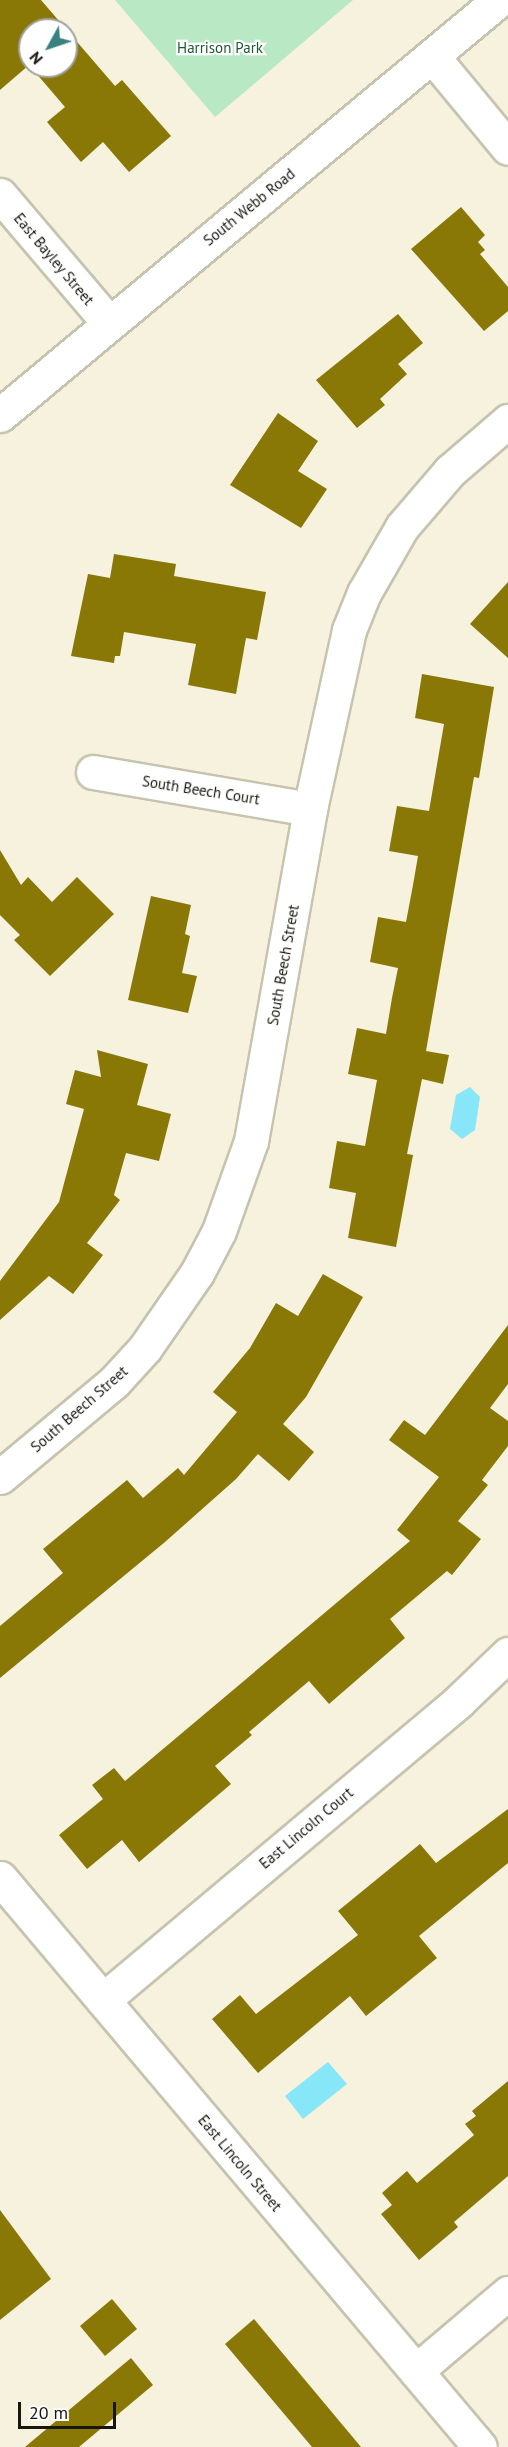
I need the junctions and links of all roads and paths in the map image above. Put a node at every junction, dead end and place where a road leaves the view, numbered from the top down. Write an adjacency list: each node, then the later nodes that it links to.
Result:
1 (499, 0): 2 (street, South Webb Road)
2 (432, 56): 3 (street); 5 (street, South Webb Road)
3 (508, 148)
4 (0, 195): 5 (street, East Bayley Street)
5 (108, 322): 6 (street, South Webb Road)
6 (0, 415)
7 (508, 422): 9 (street, South Beech Street)
8 (93, 772): 9 (street, South Beech Court)
9 (310, 809): 10 (street, South Beech Street)
10 (0, 1477)
11 (508, 1654): 13 (street, East Lincoln Court)
12 (0, 1878): 13 (street, East Lincoln Street)
13 (103, 2000): 15 (street, East Lincoln Street)
14 (508, 2293): 15 (street)
15 (416, 2371): 16 (street, East Lincoln Street)
16 (480, 2447)

